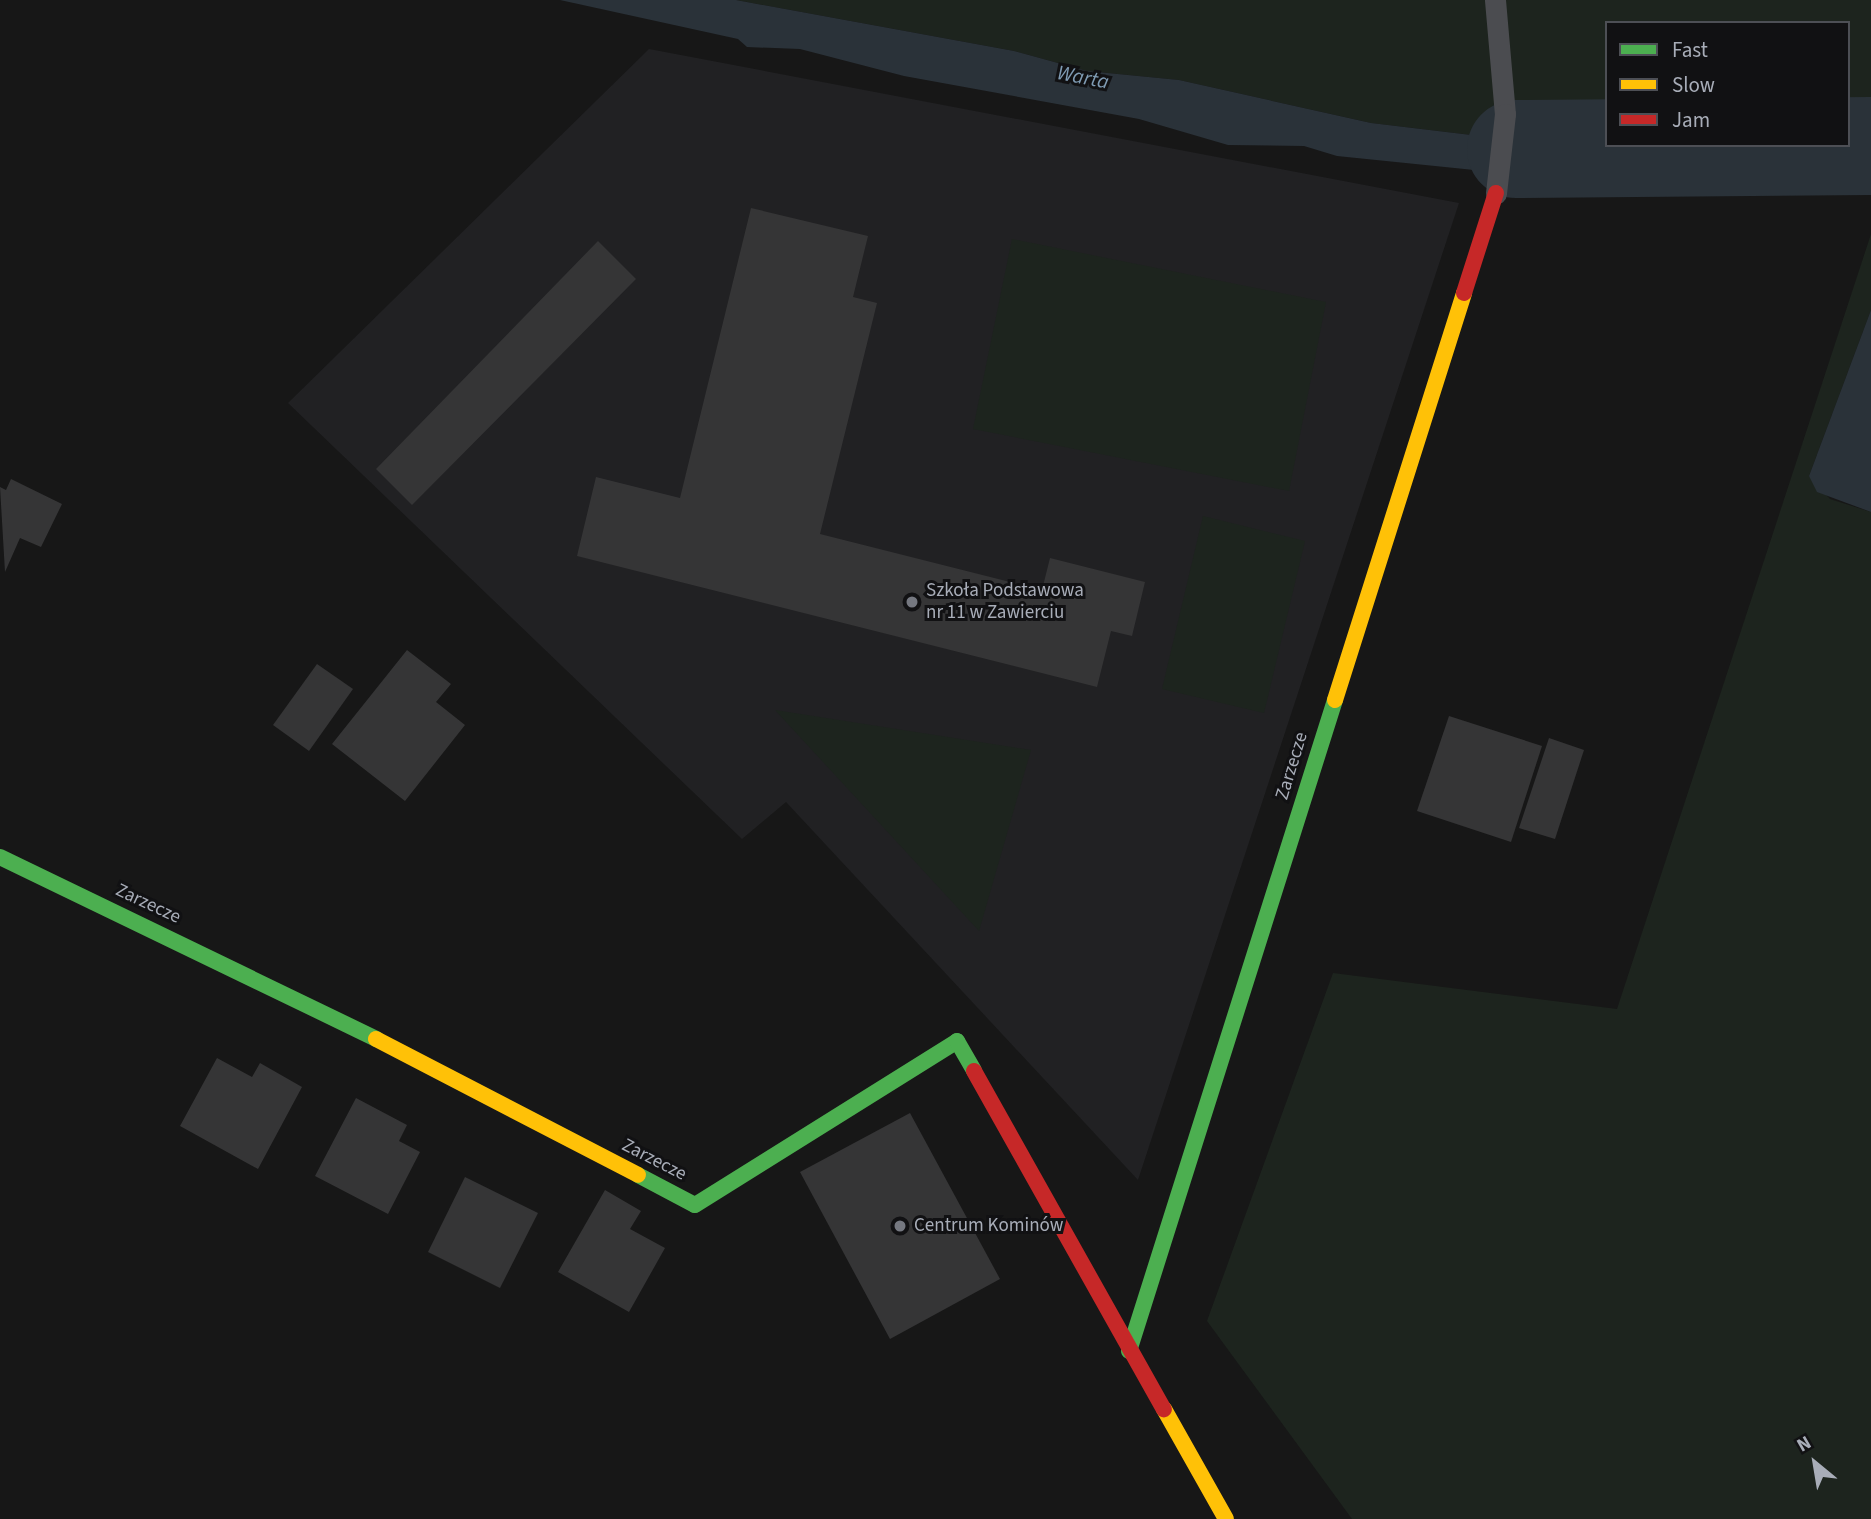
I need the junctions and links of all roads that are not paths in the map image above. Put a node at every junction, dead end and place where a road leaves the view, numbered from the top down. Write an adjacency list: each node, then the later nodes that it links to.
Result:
1 (1495, 0): 2 (lane)
2 (1496, 193): 4 (street, Zarzecze)
3 (0, 857): 4 (street, Zarzecze)
4 (1129, 1351): 5 (street, Zarzecze)
5 (1226, 1519)

